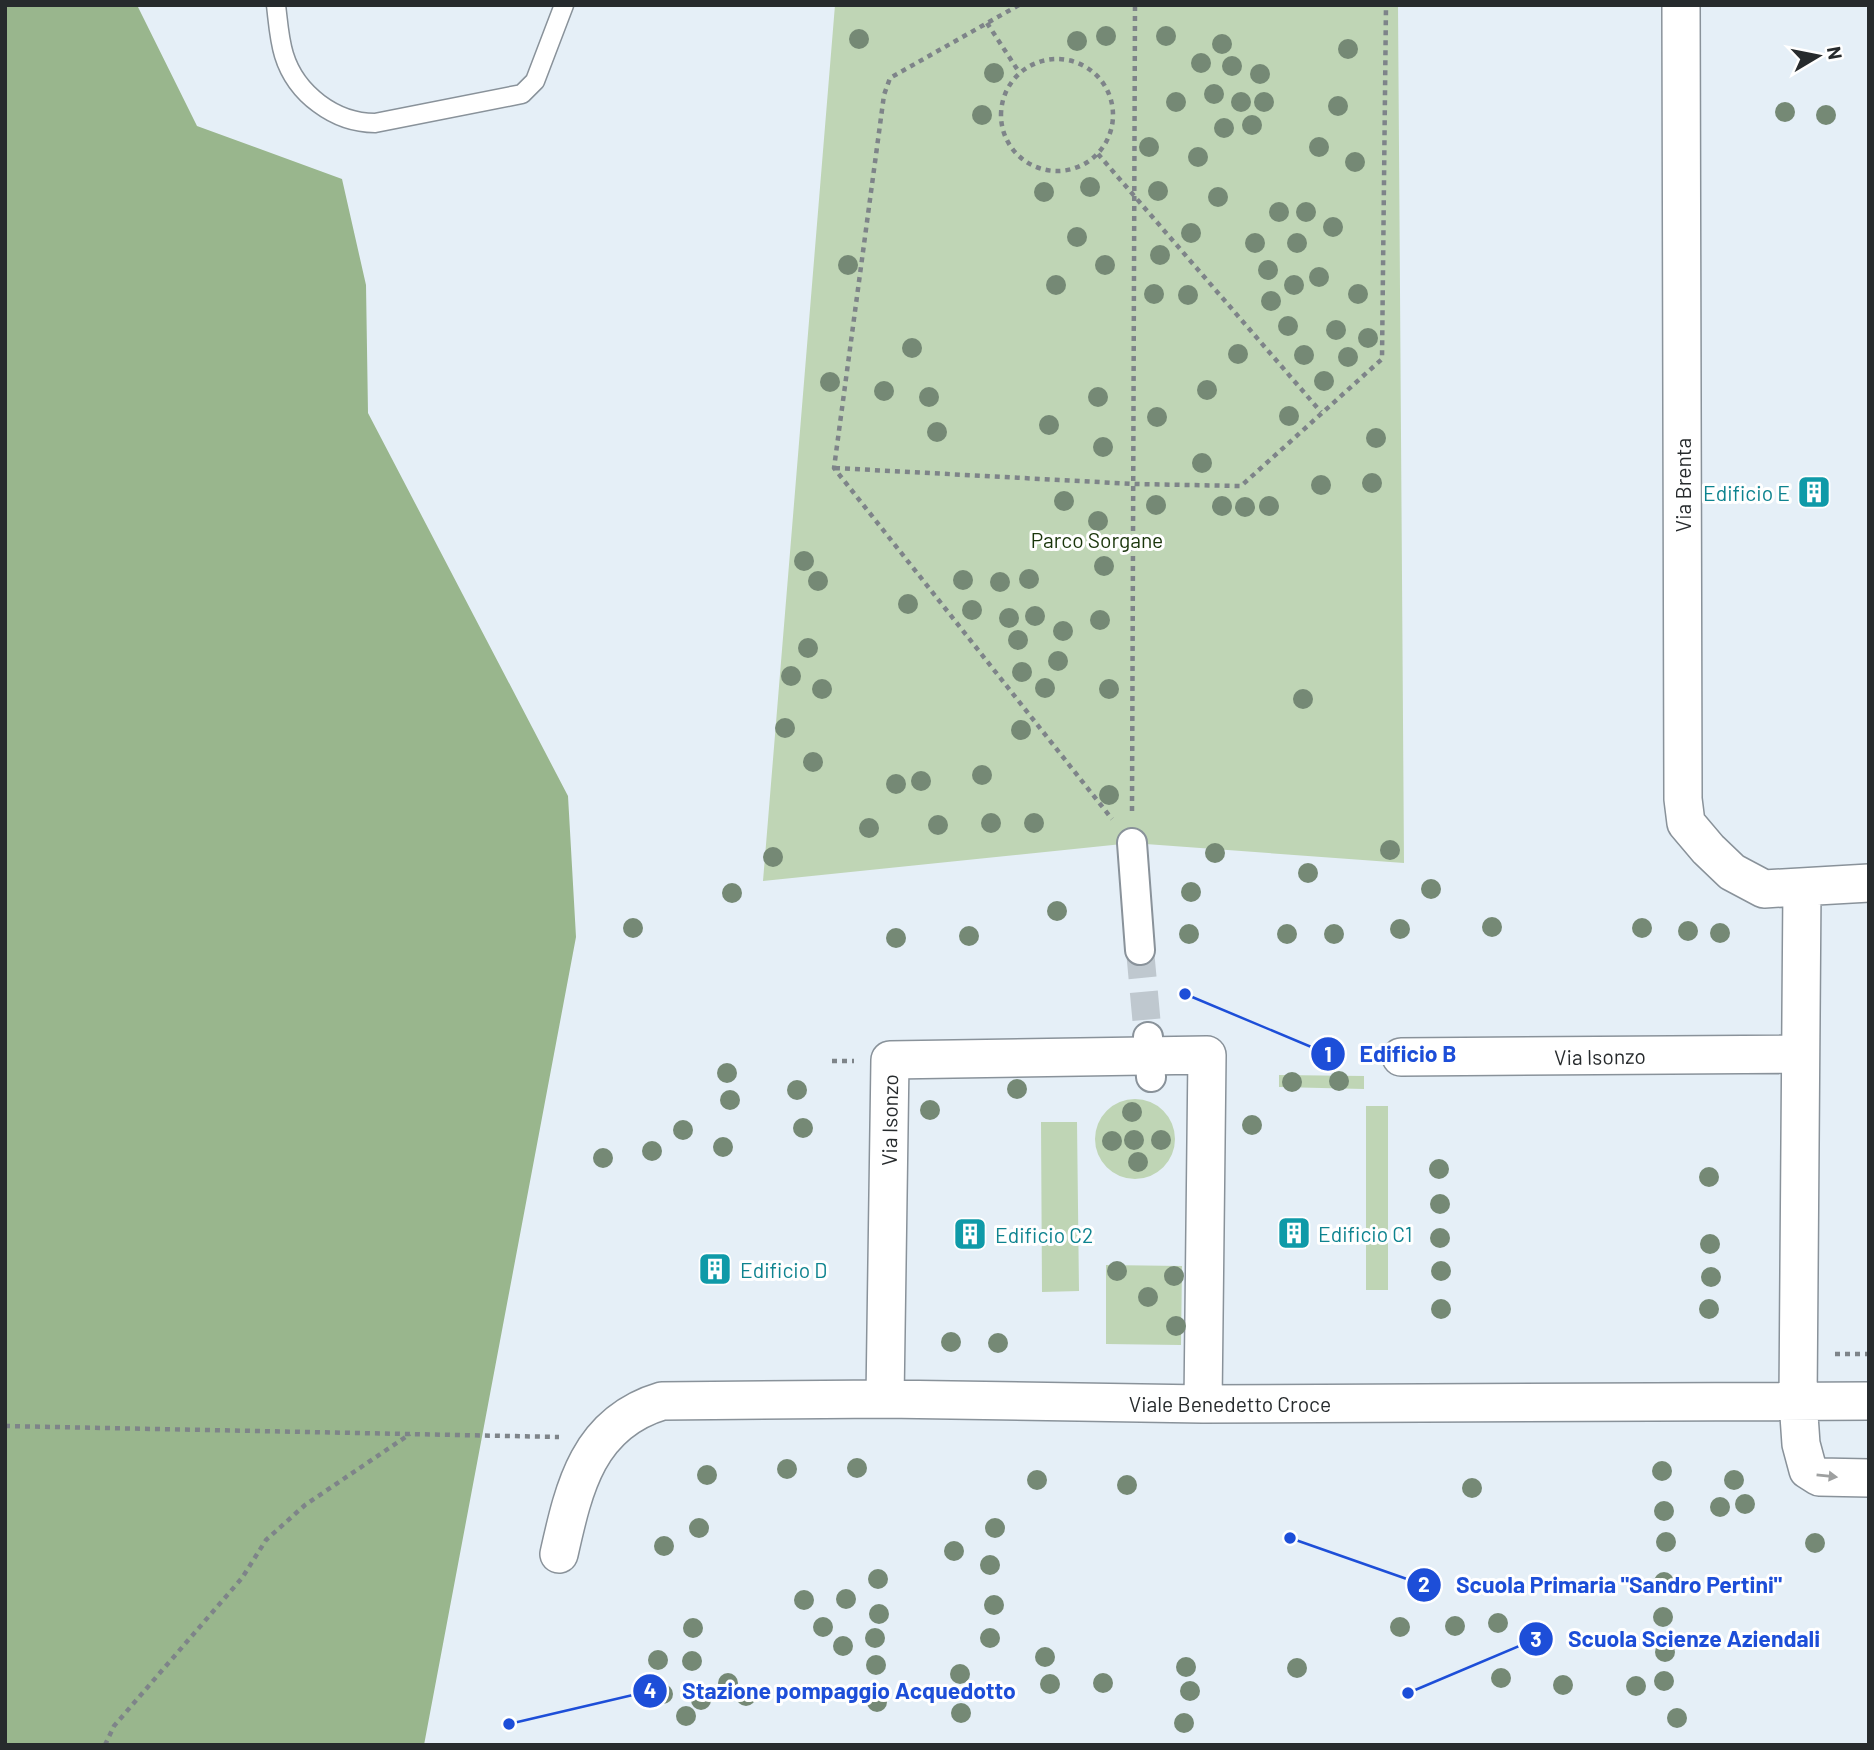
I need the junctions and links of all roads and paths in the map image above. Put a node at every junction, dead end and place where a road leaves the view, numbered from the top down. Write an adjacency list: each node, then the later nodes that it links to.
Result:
1 (276, 5): 2 (lane)
2 (564, 5)
3 (1019, 5): 7 (path)
4 (1135, 5): 10 (path)
5 (1386, 5): 11 (path)
6 (1681, 5): 16 (street, Via Brenta)
7 (987, 23): 8 (path); 12 (path)
8 (1019, 72): 9 (path); 9 (path)
9 (1098, 154): 10 (path)
10 (1134, 197): 11 (path); 13 (path)
11 (1321, 412): 13 (path)
12 (834, 468): 13 (path); 14 (path)
13 (1135, 484): 14 (path)
14 (1132, 843): 17 (street)
15 (1869, 883): 16 (street)
16 (1802, 887): 18 (street)
17 (1140, 950)
18 (1798, 1054): 19 (street, Via Isonzo); 21 (street)
19 (1401, 1057)
20 (885, 1399): 23 (street, Viale Benedetto Croce); 23 (street, Via Isonzo); 26 (street, Viale Benedetto Croce)
21 (1798, 1401): 22 (street, Viale Benedetto Croce); 23 (street, Viale Benedetto Croce); 27 (street, one-way to 27)
22 (1869, 1401)
23 (1203, 1404)
24 (5, 1426): 25 (path)
25 (410, 1434): 26 (path); 29 (path)
26 (605, 1437): 28 (street)
27 (1869, 1478)
28 (559, 1554)
29 (106, 1745)

